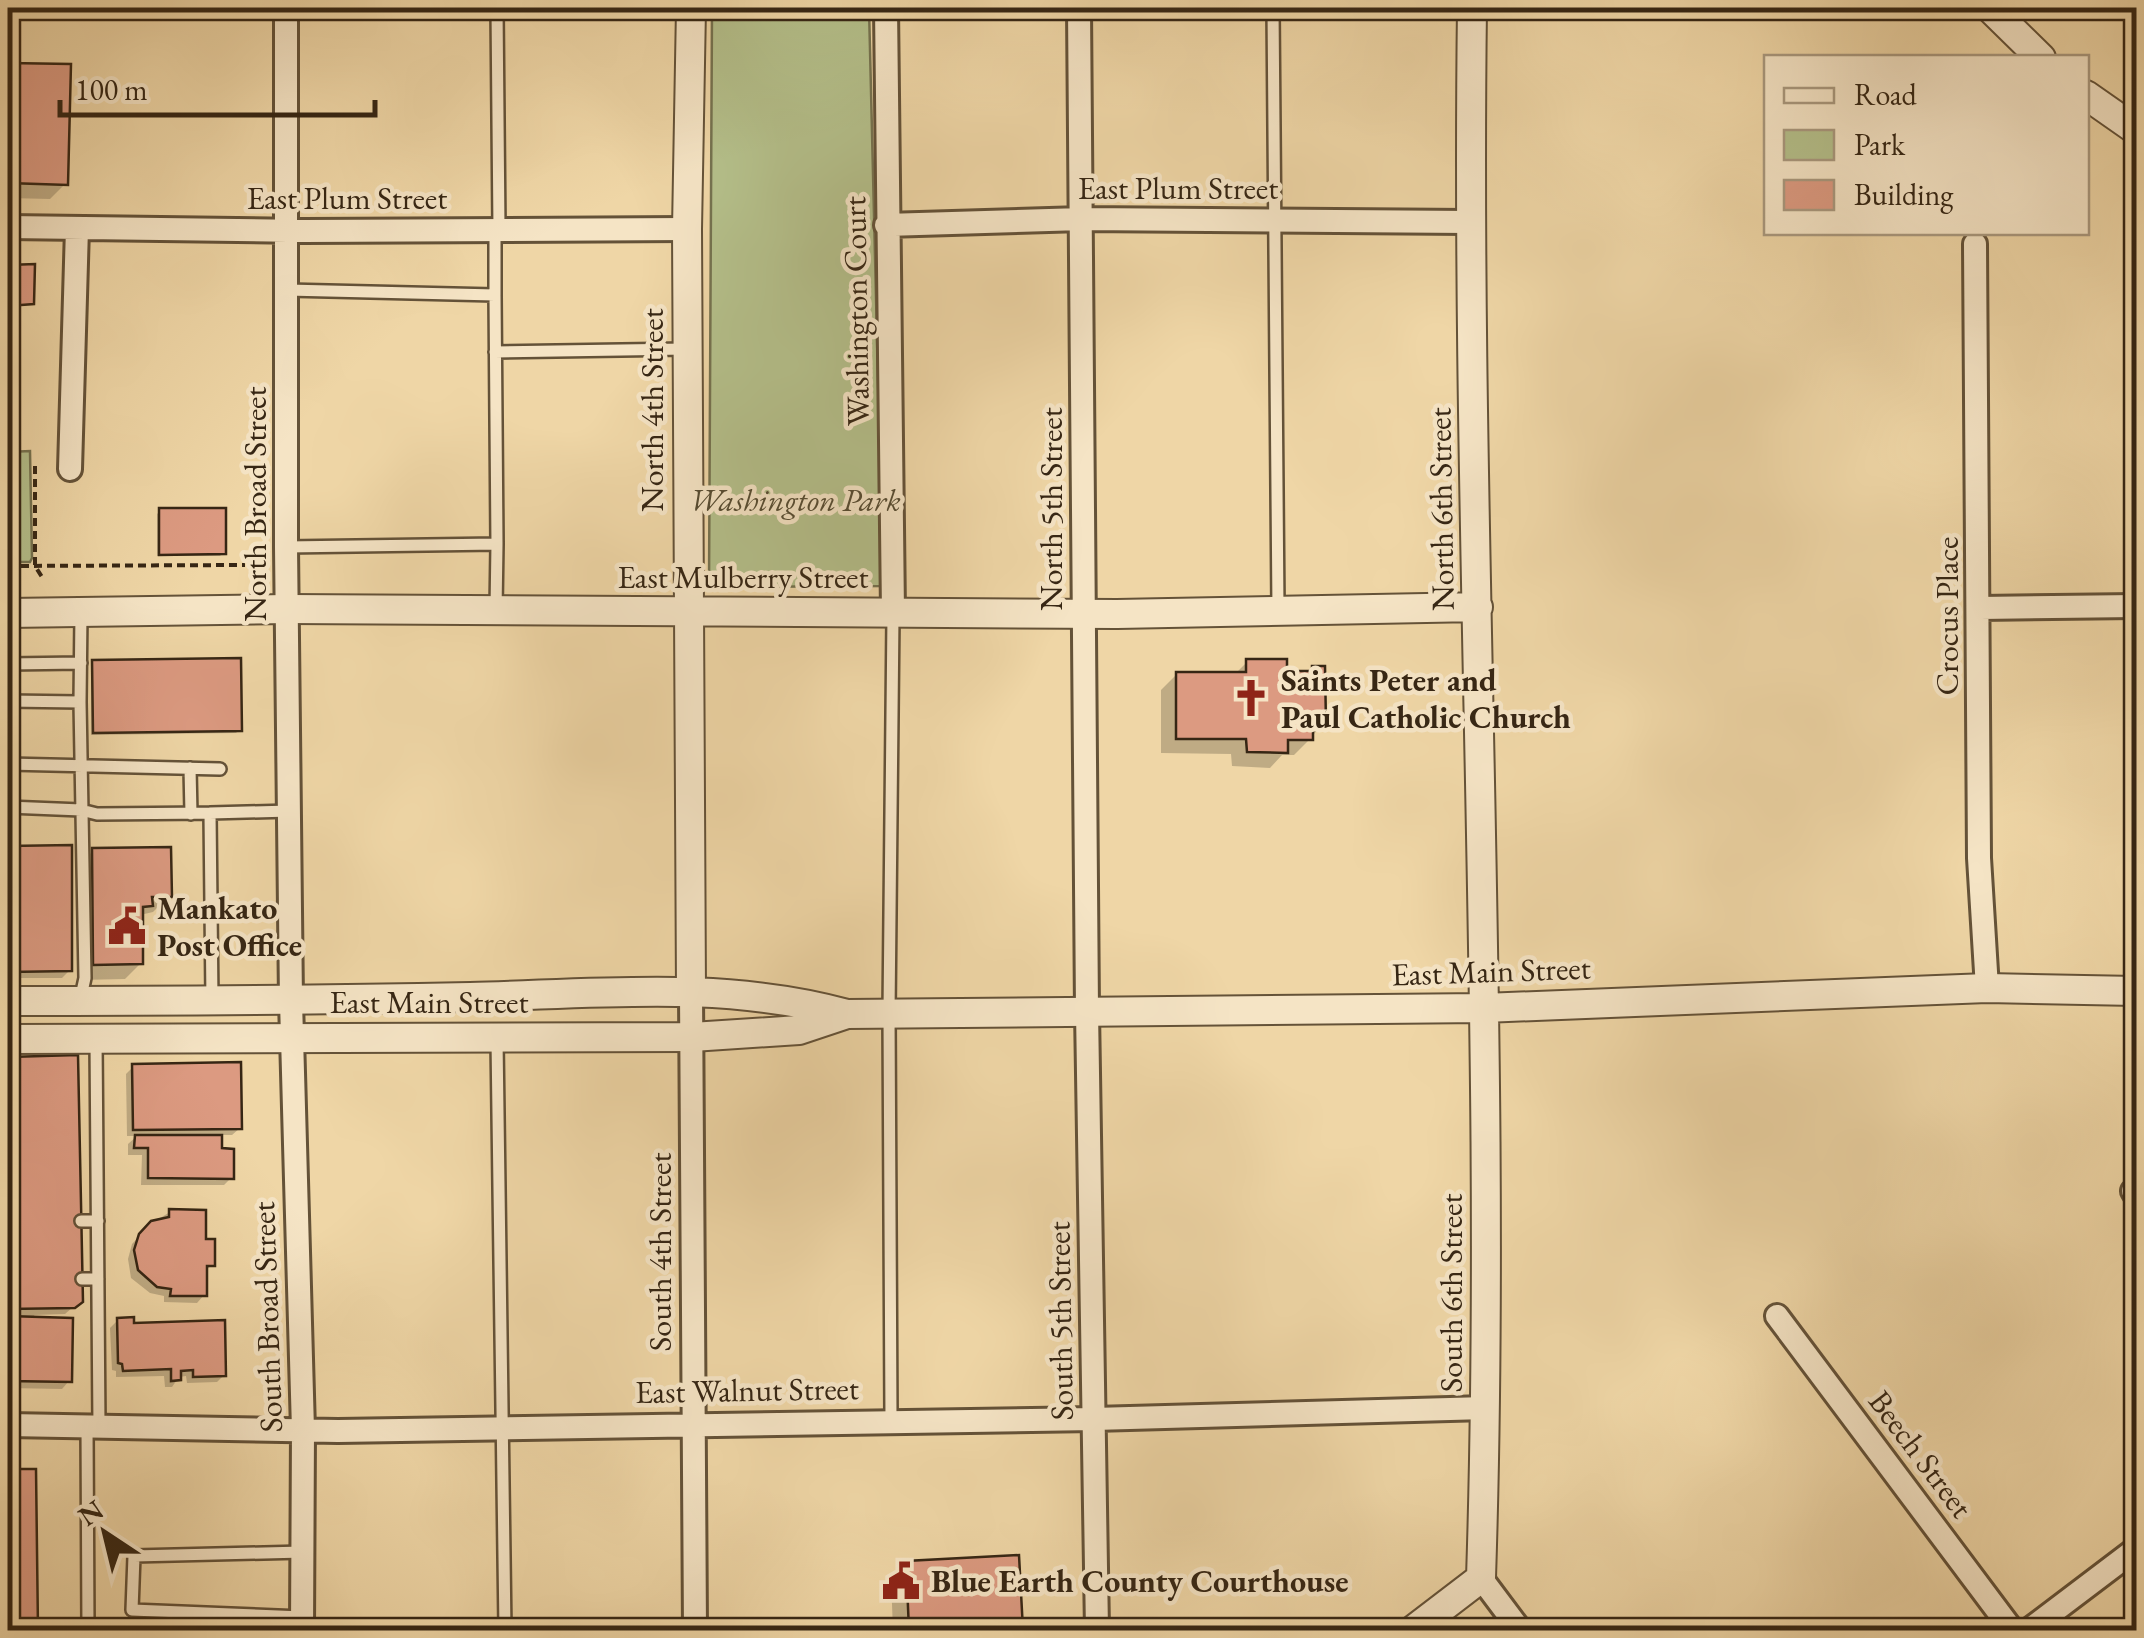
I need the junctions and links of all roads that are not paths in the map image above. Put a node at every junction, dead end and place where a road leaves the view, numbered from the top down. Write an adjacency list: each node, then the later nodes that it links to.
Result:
1 (286, 8): 20 (street, North Broad Street)
2 (497, 8): 19 (lane)
3 (691, 8): 18 (street, North 4th Street)
4 (886, 8): 15 (street, Washington Court)
5 (1079, 8): 12 (street, North 5th Street)
6 (1273, 8): 13 (lane)
7 (1472, 8): 14 (street, North 6th Street)
8 (1990, 8): 9 (street)
9 (2038, 55)
10 (2089, 96): 11 (street)
11 (2136, 130)
12 (1082, 220): 13 (street, East Plum Street); 15 (street, East Plum Street); 39 (street, North 5th Street)
13 (1272, 220): 14 (street, East Plum Street); 34 (lane)
14 (1469, 222): 30 (street, North 6th Street)
15 (886, 225): 38 (street, Washington Court)
16 (8, 227): 17 (street, East Plum Street)
17 (77, 228): 20 (street, East Plum Street); 26 (street)
18 (687, 229): 19 (street, East Plum Street); 24 (street, North 4th Street)
19 (497, 230): 20 (street, East Plum Street); 23 (lane)
20 (286, 231): 22 (street, North Broad Street)
21 (1975, 244): 31 (street, Crocus Place)
22 (288, 290): 23 (lane); 28 (street, North Broad Street)
23 (494, 296): 25 (lane)
24 (687, 349): 25 (lane); 36 (street, North 4th Street)
25 (495, 352): 27 (lane)
26 (70, 469)
27 (497, 544): 28 (lane); 33 (lane)
28 (286, 546): 32 (street, North Broad Street)
29 (2136, 606): 31 (street)
30 (1478, 607): 34 (street, East Mulberry Street); 60 (street, North 6th Street)
31 (1980, 608): 53 (street, Crocus Place)
32 (288, 609): 33 (street, East Mulberry Street); 37 (street, East Mulberry Street); 50 (street, North Broad Street)
33 (496, 610): 36 (street, East Mulberry Street)
34 (1278, 610): 39 (street, East Mulberry Street)
35 (8, 612): 37 (street, East Mulberry Street)
36 (688, 612): 38 (street, East Mulberry Street); 55 (street, North 4th Street)
37 (82, 613): 40 (lane)
38 (894, 613): 39 (street, East Mulberry Street); 62 (lane)
39 (1084, 614): 61 (street, North 5th Street)
40 (81, 663): 41 (lane); 43 (lane)
41 (8, 664)
42 (8, 702): 43 (lane)
43 (80, 702): 45 (lane)
44 (8, 764): 45 (lane)
45 (82, 768): 46 (lane); 49 (lane)
46 (190, 768): 47 (lane); 52 (lane)
47 (220, 769)
48 (8, 807): 49 (lane)
49 (81, 810): 52 (lane); 57 (lane)
50 (290, 811): 51 (lane); 59 (street, North Broad Street)
51 (210, 813): 52 (lane); 58 (lane)
52 (191, 814)
53 (1987, 988): 54 (street, East Main Street); 60 (street, East Main Street)
54 (2136, 991)
55 (690, 992): 59 (street, East Main Street); 63 (street, East Main Street); 65 (street, South 4th Street)
56 (8, 1000): 57 (street, East Main Street)
57 (80, 1001): 58 (street, East Main Street)
58 (212, 1001): 59 (street, East Main Street)
59 (292, 1001): 66 (street, South Broad Street)
60 (1484, 1008): 61 (street, East Main Street); 74 (street, South 6th Street)
61 (1087, 1010): 62 (street, East Main Street); 75 (street, South 5th Street)
62 (888, 1013): 63 (street, East Main Street); 76 (lane)
63 (847, 1014): 65 (street, East Main Street)
64 (497, 1037): 65 (street, East Main Street); 66 (street, East Main Street); 80 (lane)
65 (692, 1037): 77 (street, South 4th Street)
66 (292, 1038): 68 (street, East Main Street); 81 (street, South Broad Street)
67 (8, 1039): 68 (street, East Main Street)
68 (96, 1039): 70 (lane)
69 (81, 1221): 70 (lane)
70 (98, 1221): 72 (lane)
71 (82, 1279): 72 (lane)
72 (98, 1279): 79 (lane)
73 (1777, 1316): 92 (street, Beech Street)
74 (1486, 1408): 75 (street, East Walnut Street); 84 (street, South 6th Street)
75 (1094, 1418): 76 (street, East Walnut Street); 89 (street, South 5th Street)
76 (891, 1420): 77 (street, East Walnut Street)
77 (694, 1422): 80 (street, East Walnut Street); 88 (street, South 4th Street)
78 (8, 1424): 79 (street, East Walnut Street)
79 (93, 1426): 81 (street, East Walnut Street); 86 (lane)
80 (502, 1427): 81 (street, East Walnut Street); 87 (lane)
81 (304, 1430): 83 (street, South Broad Street)
82 (2136, 1549): 93 (street)
83 (303, 1552): 85 (street, South Broad Street); 85 (lane)
84 (1481, 1578): 90 (street); 91 (street)
85 (302, 1624)
86 (88, 1630)
87 (505, 1630)
88 (694, 1630)
89 (1097, 1630)
90 (1413, 1630)
91 (1520, 1630)
92 (2012, 1630)
93 (2029, 1630)

